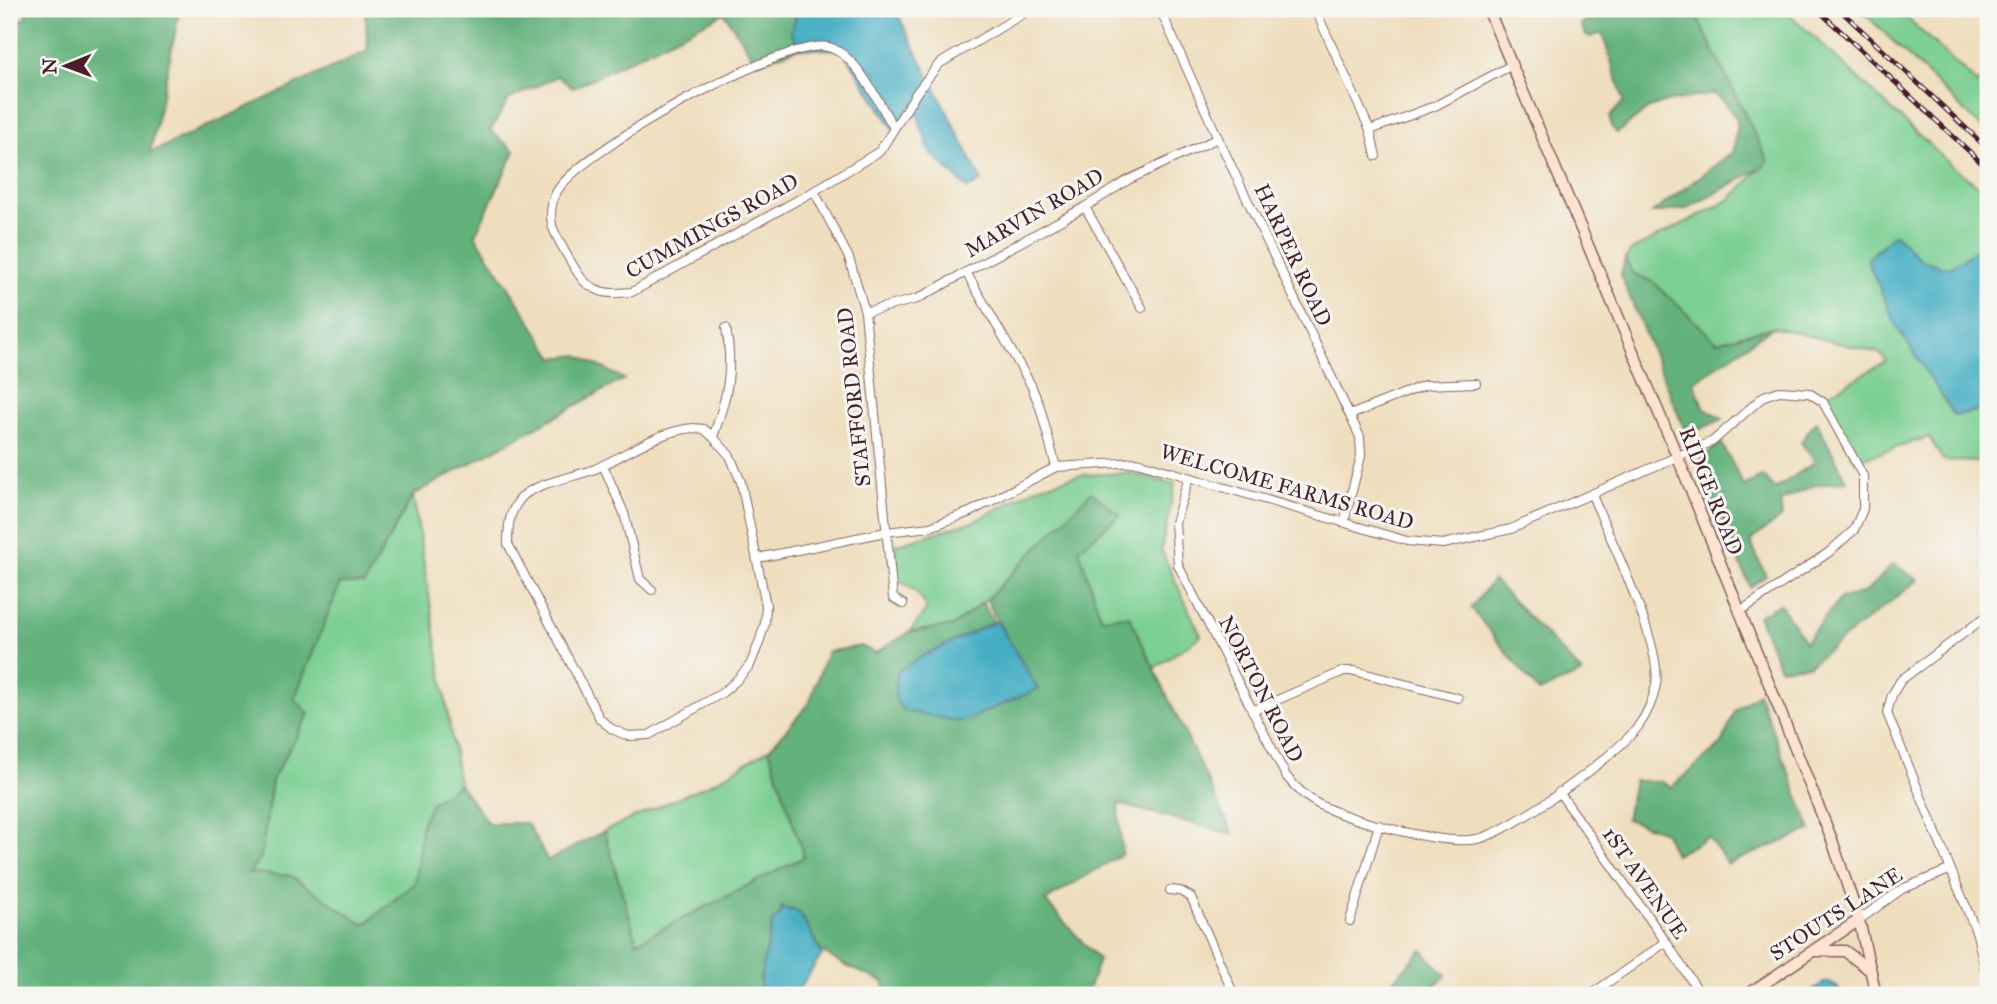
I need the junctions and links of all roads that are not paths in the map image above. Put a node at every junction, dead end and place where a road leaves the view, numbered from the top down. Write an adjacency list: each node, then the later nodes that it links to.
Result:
1 (1031, 9): 6 (street, CUMMINGS ROAD)
2 (1160, 9): 8 (street, HARPER ROAD)
3 (1315, 9): 7 (street)
4 (1488, 9): 5 (street, RIDGE ROAD)
5 (1513, 65): 7 (street); 19 (street, RIDGE ROAD)
6 (894, 128): 10 (street, CUMMINGS ROAD); 10 (street, CUMMINGS ROAD)
7 (1370, 130): 9 (street)
8 (1218, 138): 11 (street, MARVIN ROAD); 17 (street, HARPER ROAD)
9 (1376, 156)
10 (814, 191): 14 (street, STAFFORD ROAD)
11 (1085, 207): 12 (street, MARVIN ROAD); 13 (street)
12 (966, 272): 14 (street, MARVIN ROAD); 21 (street)
13 (1142, 308)
14 (865, 312): 25 (street, STAFFORD ROAD)
15 (726, 328): 18 (street)
16 (1476, 383): 17 (street)
17 (1350, 415): 24 (street, HARPER ROAD)
18 (713, 437): 20 (street); 26 (street)
19 (1678, 458): 23 (street, WELCOME FARMS ROAD); 29 (street, RIDGE ROAD); 29 (street, WELCOME FARMS ROAD)
20 (603, 465): 26 (street); 27 (street)
21 (1056, 467): 22 (street, WELCOME FARMS ROAD); 25 (street, WELCOME FARMS ROAD)
22 (1189, 477): 24 (street, WELCOME FARMS ROAD); 32 (street, NORTON ROAD)
23 (1592, 495): 24 (street, WELCOME FARMS ROAD); 33 (street, NORTON ROAD)
24 (1344, 522)
25 (886, 532): 26 (street, WELCOME FARMS ROAD); 28 (street, STAFFORD ROAD)
26 (758, 558)
27 (652, 590)
28 (904, 604)
29 (1739, 612): 37 (street, RIDGE ROAD)
30 (1988, 615): 35 (street)
31 (1458, 698): 32 (street)
32 (1252, 711): 34 (street, NORTON ROAD)
33 (1559, 792): 34 (street, NORTON ROAD); 39 (street, 1ST AVENUE)
34 (1379, 825): 38 (street)
35 (1950, 870): 37 (street, STOUTS LANE); 41 (street)
36 (1170, 890): 44 (street)
37 (1859, 920): 40 (street, STOUTS LANE); 42 (street, RIDGE ROAD)
38 (1350, 921)
39 (1666, 942): 45 (street); 46 (street, 1ST AVENUE)
40 (1813, 951): 42 (street); 47 (street, STOUTS LANE)
41 (1984, 951): 43 (street)
42 (1871, 971): 48 (street, RIDGE ROAD)
43 (1988, 983)
44 (1234, 995)
45 (1590, 995)
46 (1702, 995)
47 (1747, 995)
48 (1876, 995)

